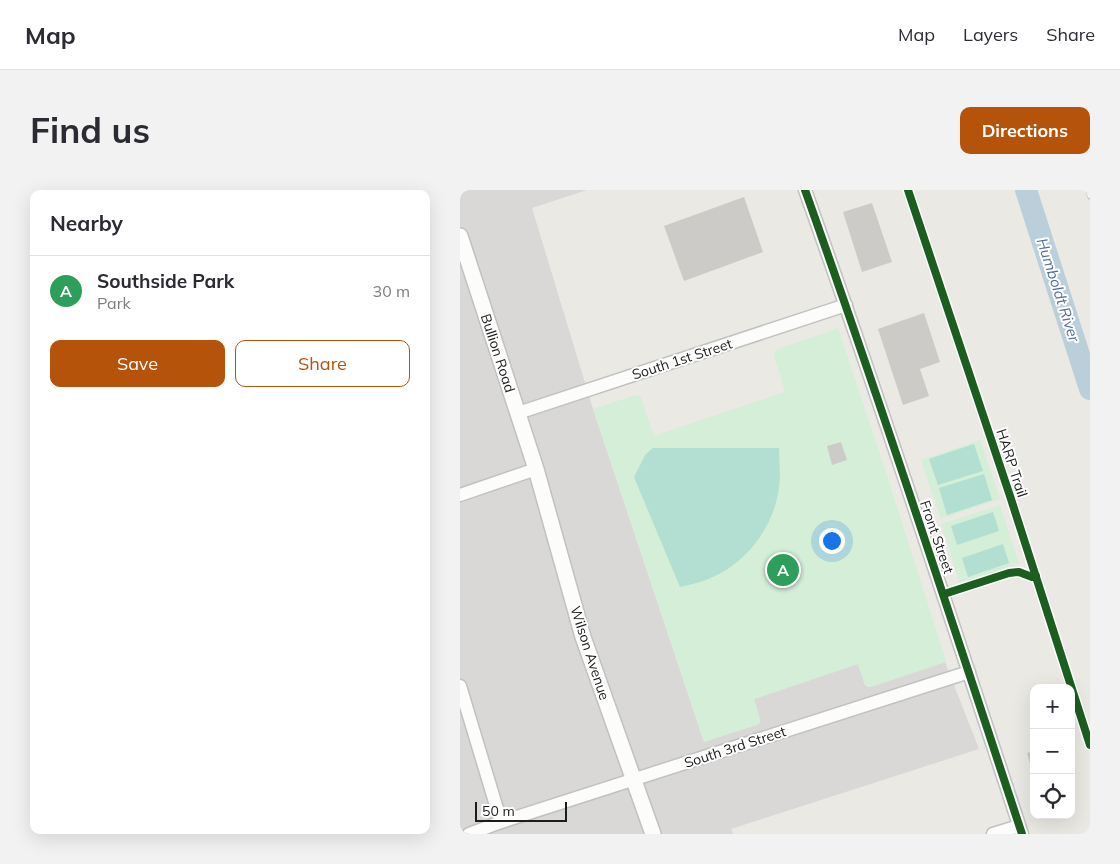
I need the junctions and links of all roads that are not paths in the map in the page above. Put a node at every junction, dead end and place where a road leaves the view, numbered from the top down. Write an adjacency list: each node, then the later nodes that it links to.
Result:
1 (805, 190): 3 (street, Front Street)
2 (460, 236): 4 (street, Bullion Road)
3 (846, 305): 4 (street, South 1st Street); 7 (street, Front Street)
4 (518, 413): 5 (street, Bullion Road)
5 (536, 469): 6 (street); 9 (street, Wilson Avenue)
6 (460, 495)
7 (969, 672): 9 (street, South 3rd Street); 11 (street, Front Street)
8 (460, 686): 10 (street)
9 (633, 780): 10 (street, South 3rd Street); 13 (street, Wilson Avenue)
10 (501, 822): 12 (street, South 3rd Street)
11 (1020, 830): 14 (street)
12 (469, 834)
13 (653, 834)
14 (993, 834)

